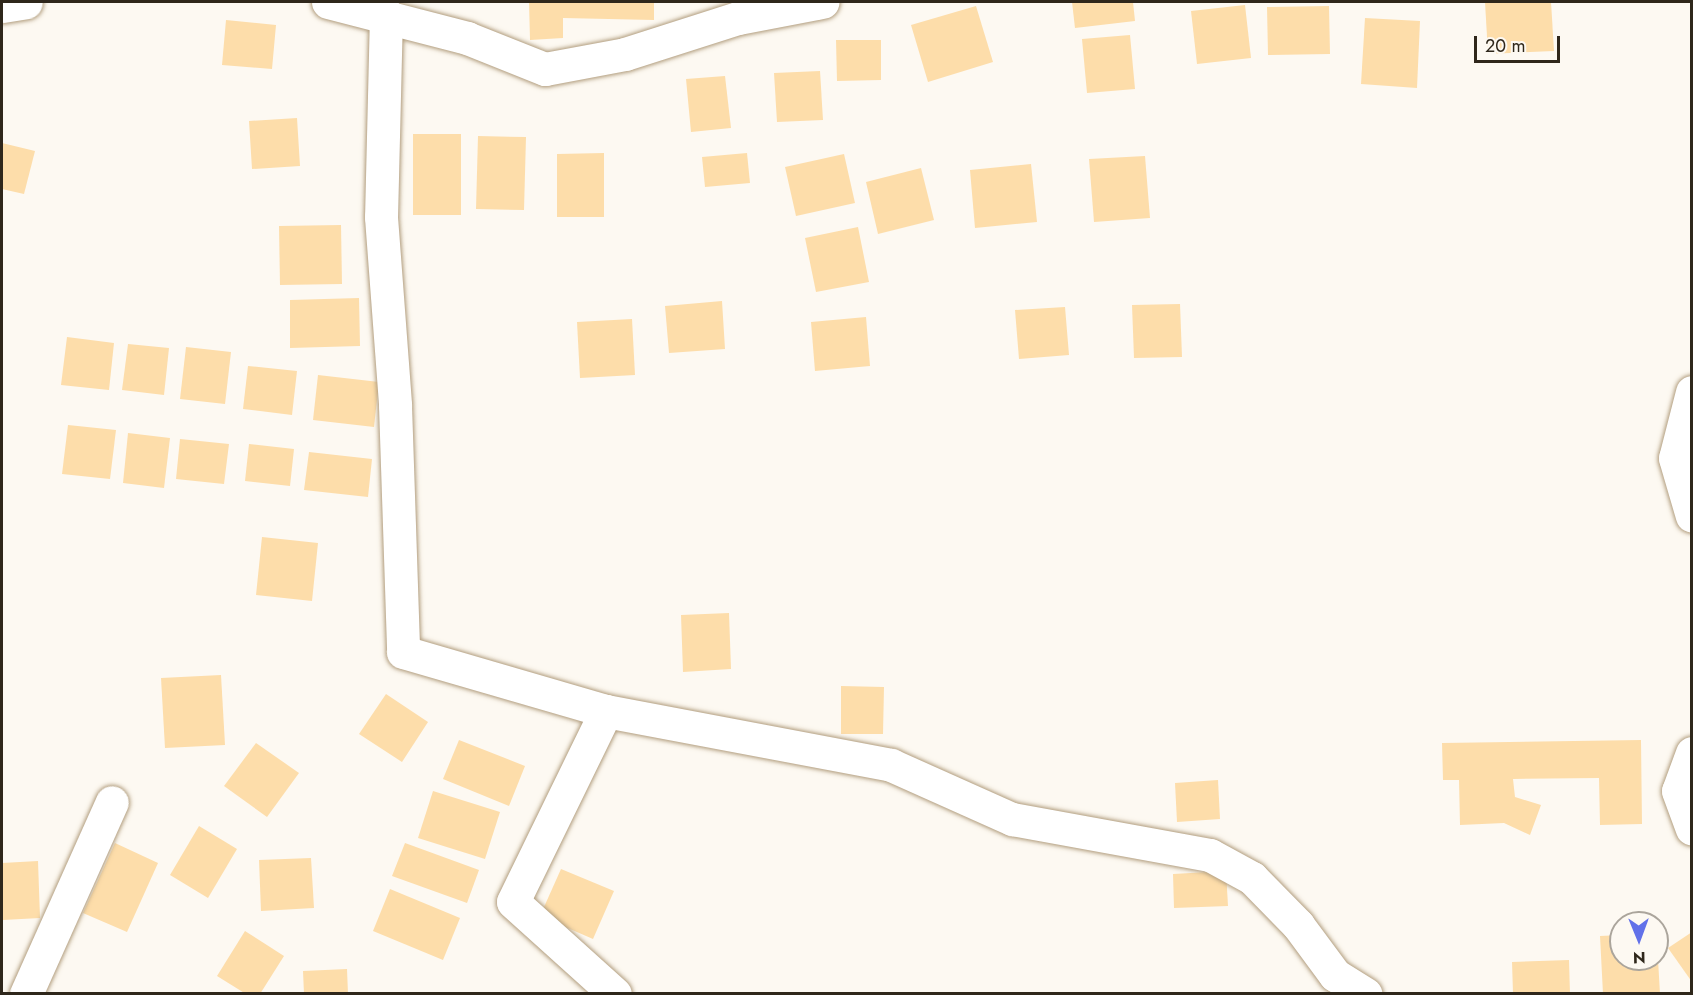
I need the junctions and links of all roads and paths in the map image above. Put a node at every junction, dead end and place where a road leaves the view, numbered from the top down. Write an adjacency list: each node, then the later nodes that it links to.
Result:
1 (26, 2): 4 (street)
2 (328, 2): 6 (street)
3 (822, 2): 5 (street)
4 (2, 6)
5 (737, 10): 6 (street)
6 (386, 14): 10 (street)
7 (1692, 392): 8 (street)
8 (1683, 459): 9 (street)
9 (1692, 516)
10 (606, 711): 15 (street); 16 (street)
11 (1692, 753): 13 (street)
12 (112, 802): 14 (street)
13 (1692, 829)
14 (26, 993)
15 (615, 993)
16 (1365, 993)

